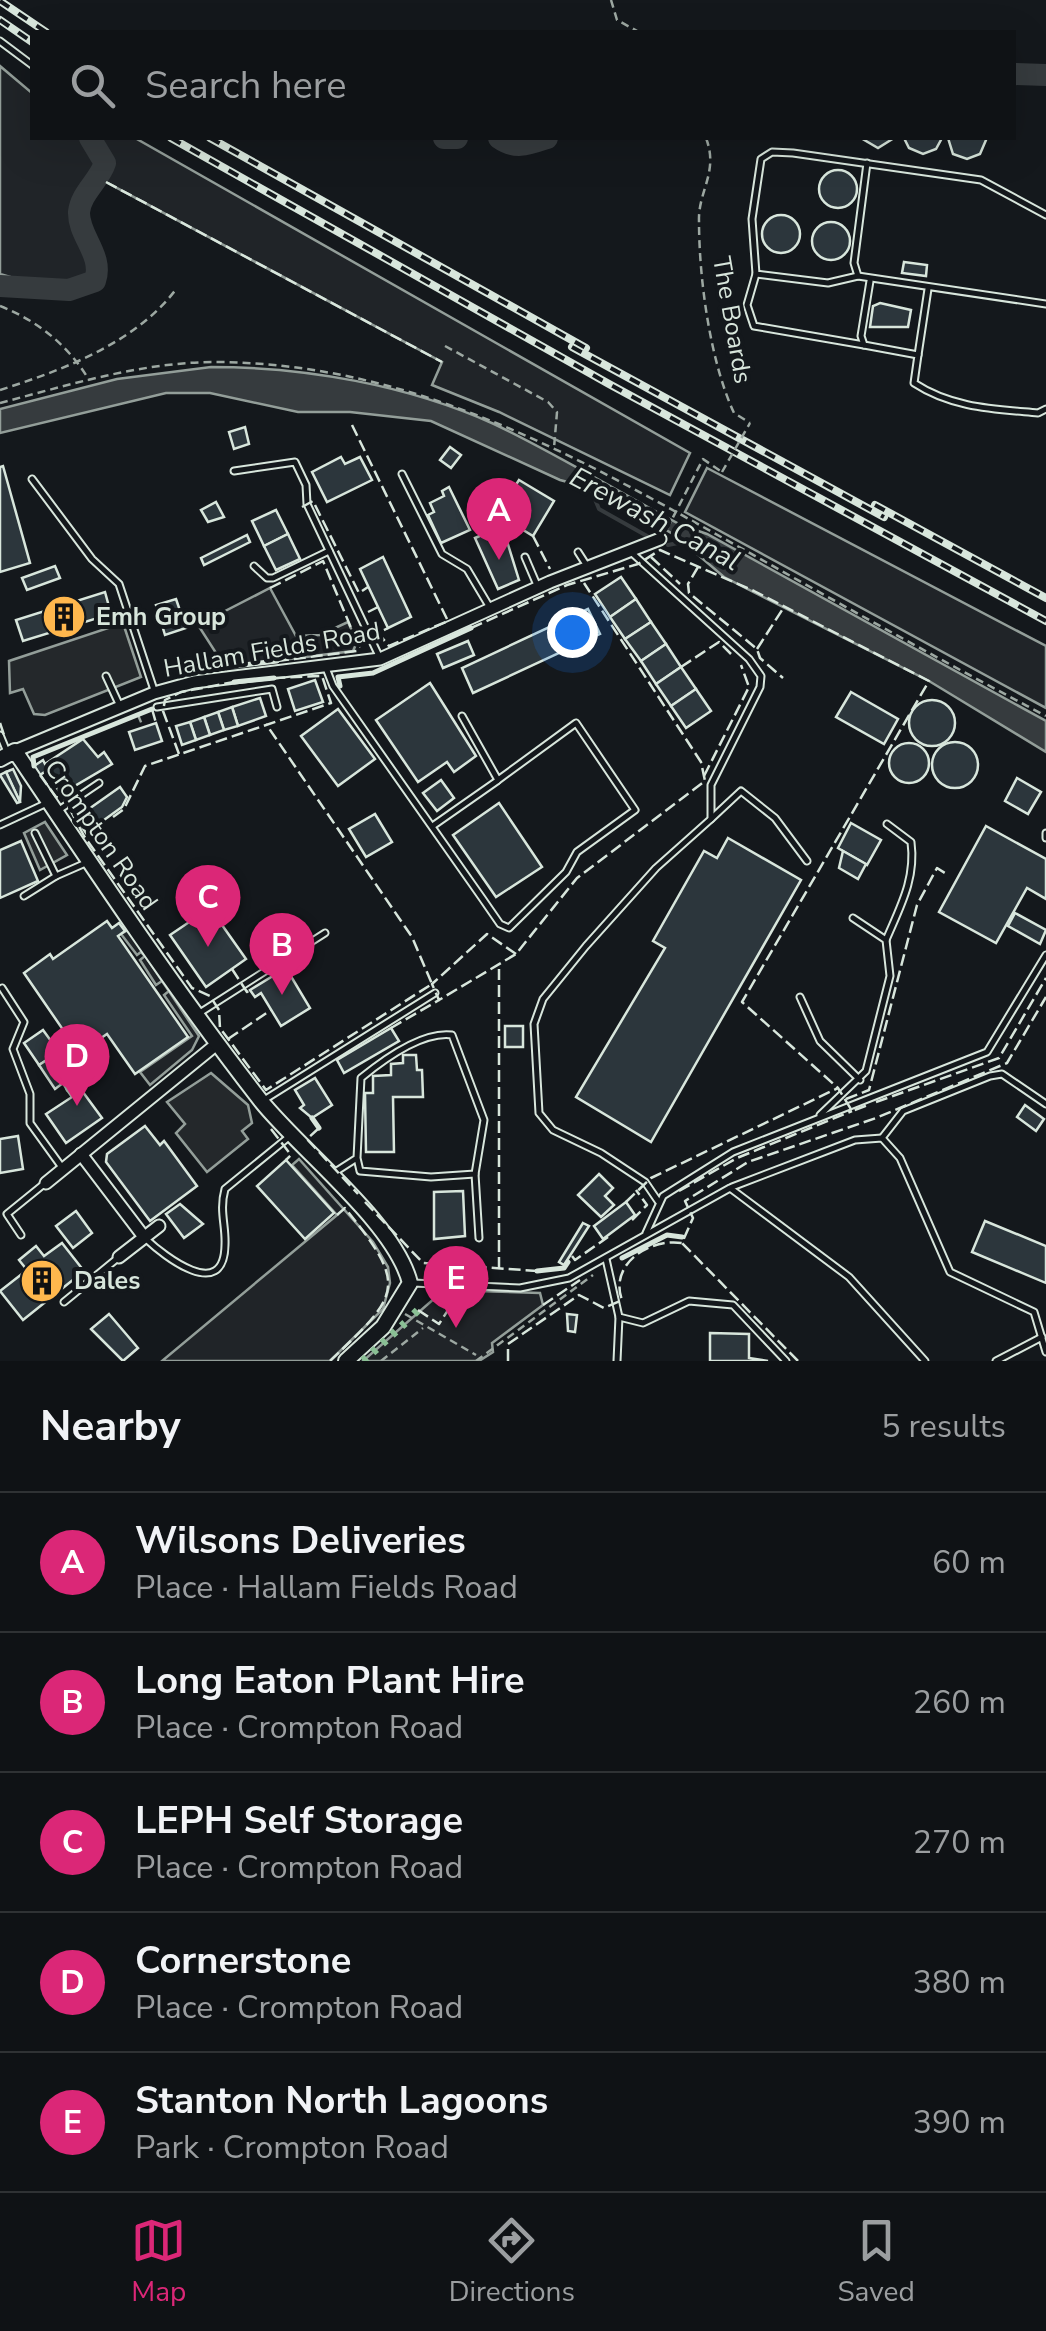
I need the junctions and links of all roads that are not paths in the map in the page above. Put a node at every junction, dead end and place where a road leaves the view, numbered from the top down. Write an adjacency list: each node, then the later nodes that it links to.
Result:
1 (0, 41): 2 (lane)
2 (30, 64)
3 (867, 163): 4 (lane); 5 (lane); 6 (lane)
4 (1046, 216)
5 (756, 274): 6 (lane); 10 (lane)
6 (858, 276): 7 (lane)
7 (870, 280): 8 (lane); 10 (lane)
8 (928, 288): 9 (lane); 11 (lane)
9 (1046, 304)
10 (864, 345): 11 (lane)
11 (918, 355): 12 (lane)
12 (1046, 409)
13 (234, 471): 17 (lane)
14 (402, 474): 24 (lane)
15 (32, 479): 28 (lane)
16 (662, 536): 19 (street, Hallam Fields Road)
17 (329, 551): 21 (lane); 25 (lane)
18 (578, 552): 22 (lane)
19 (632, 553): 22 (street, Hallam Fields Road); 38 (lane)
20 (525, 557): 23 (lane)
21 (254, 566)
22 (587, 566): 23 (street, Hallam Fields Road)
23 (538, 587): 24 (street, Hallam Fields Road)
24 (491, 609): 25 (street, Hallam Fields Road)
25 (380, 659): 26 (street, Hallam Fields Road)
26 (326, 665): 28 (street, Hallam Fields Road); 41 (lane)
27 (106, 676): 29 (lane)
28 (154, 693): 29 (street, Hallam Fields Road)
29 (127, 704): 34 (street, Hallam Fields Road)
30 (157, 707): 31 (lane)
31 (277, 707)
32 (462, 716): 35 (lane)
33 (0, 734): 34 (lane)
34 (8, 755): 37 (street, Crompton Road)
35 (498, 780): 41 (lane); 41 (lane)
36 (100, 782): 37 (lane)
37 (52, 807): 40 (lane); 43 (street, Crompton Road)
38 (711, 819): 44 (lane); 69 (lane)
39 (887, 824): 49 (lane)
40 (0, 825)
41 (434, 825)
42 (35, 832): 45 (lane)
43 (90, 860): 45 (lane); 54 (street, Crompton Road)
44 (806, 861)
45 (56, 876): 46 (lane)
46 (24, 896)
47 (854, 918): 49 (lane)
48 (324, 933): 54 (lane)
49 (886, 940): 56 (lane)
50 (1046, 955): 59 (lane)
51 (2, 988): 64 (lane)
52 (436, 992): 57 (lane)
53 (800, 998): 56 (lane)
54 (198, 1014): 55 (street, Crompton Road)
55 (218, 1043): 57 (street, Crompton Road); 62 (street)
56 (860, 1080): 59 (lane)
57 (262, 1102): 60 (street, Crompton Road)
58 (1046, 1104): 61 (lane)
59 (817, 1117): 69 (lane)
60 (292, 1135): 66 (street, Crompton Road); 73 (lane)
61 (882, 1138): 68 (lane); 80 (lane)
62 (81, 1154): 64 (street); 73 (street)
63 (357, 1158): 65 (lane); 65 (lane); 66 (lane)
64 (63, 1168): 67 (street)
65 (475, 1174): 74 (lane)
66 (330, 1176): 77 (street, Crompton Road)
67 (46, 1182): 71 (lane)
68 (730, 1188): 72 (lane); 86 (lane)
69 (658, 1201): 72 (lane)
70 (159, 1226): 73 (street)
71 (21, 1235)
72 (644, 1236): 76 (lane)
73 (144, 1237): 75 (street)
74 (479, 1238)
75 (119, 1257): 78 (lane)
76 (606, 1258): 77 (lane); 79 (lane)
77 (410, 1283): 83 (street)
78 (64, 1302)
79 (618, 1317): 84 (lane); 85 (lane)
80 (1043, 1322): 81 (lane)
81 (1042, 1337): 82 (lane); 87 (lane)
82 (1046, 1352)
83 (346, 1361)
84 (617, 1361)
85 (786, 1361)
86 (925, 1361)
87 (996, 1361)

